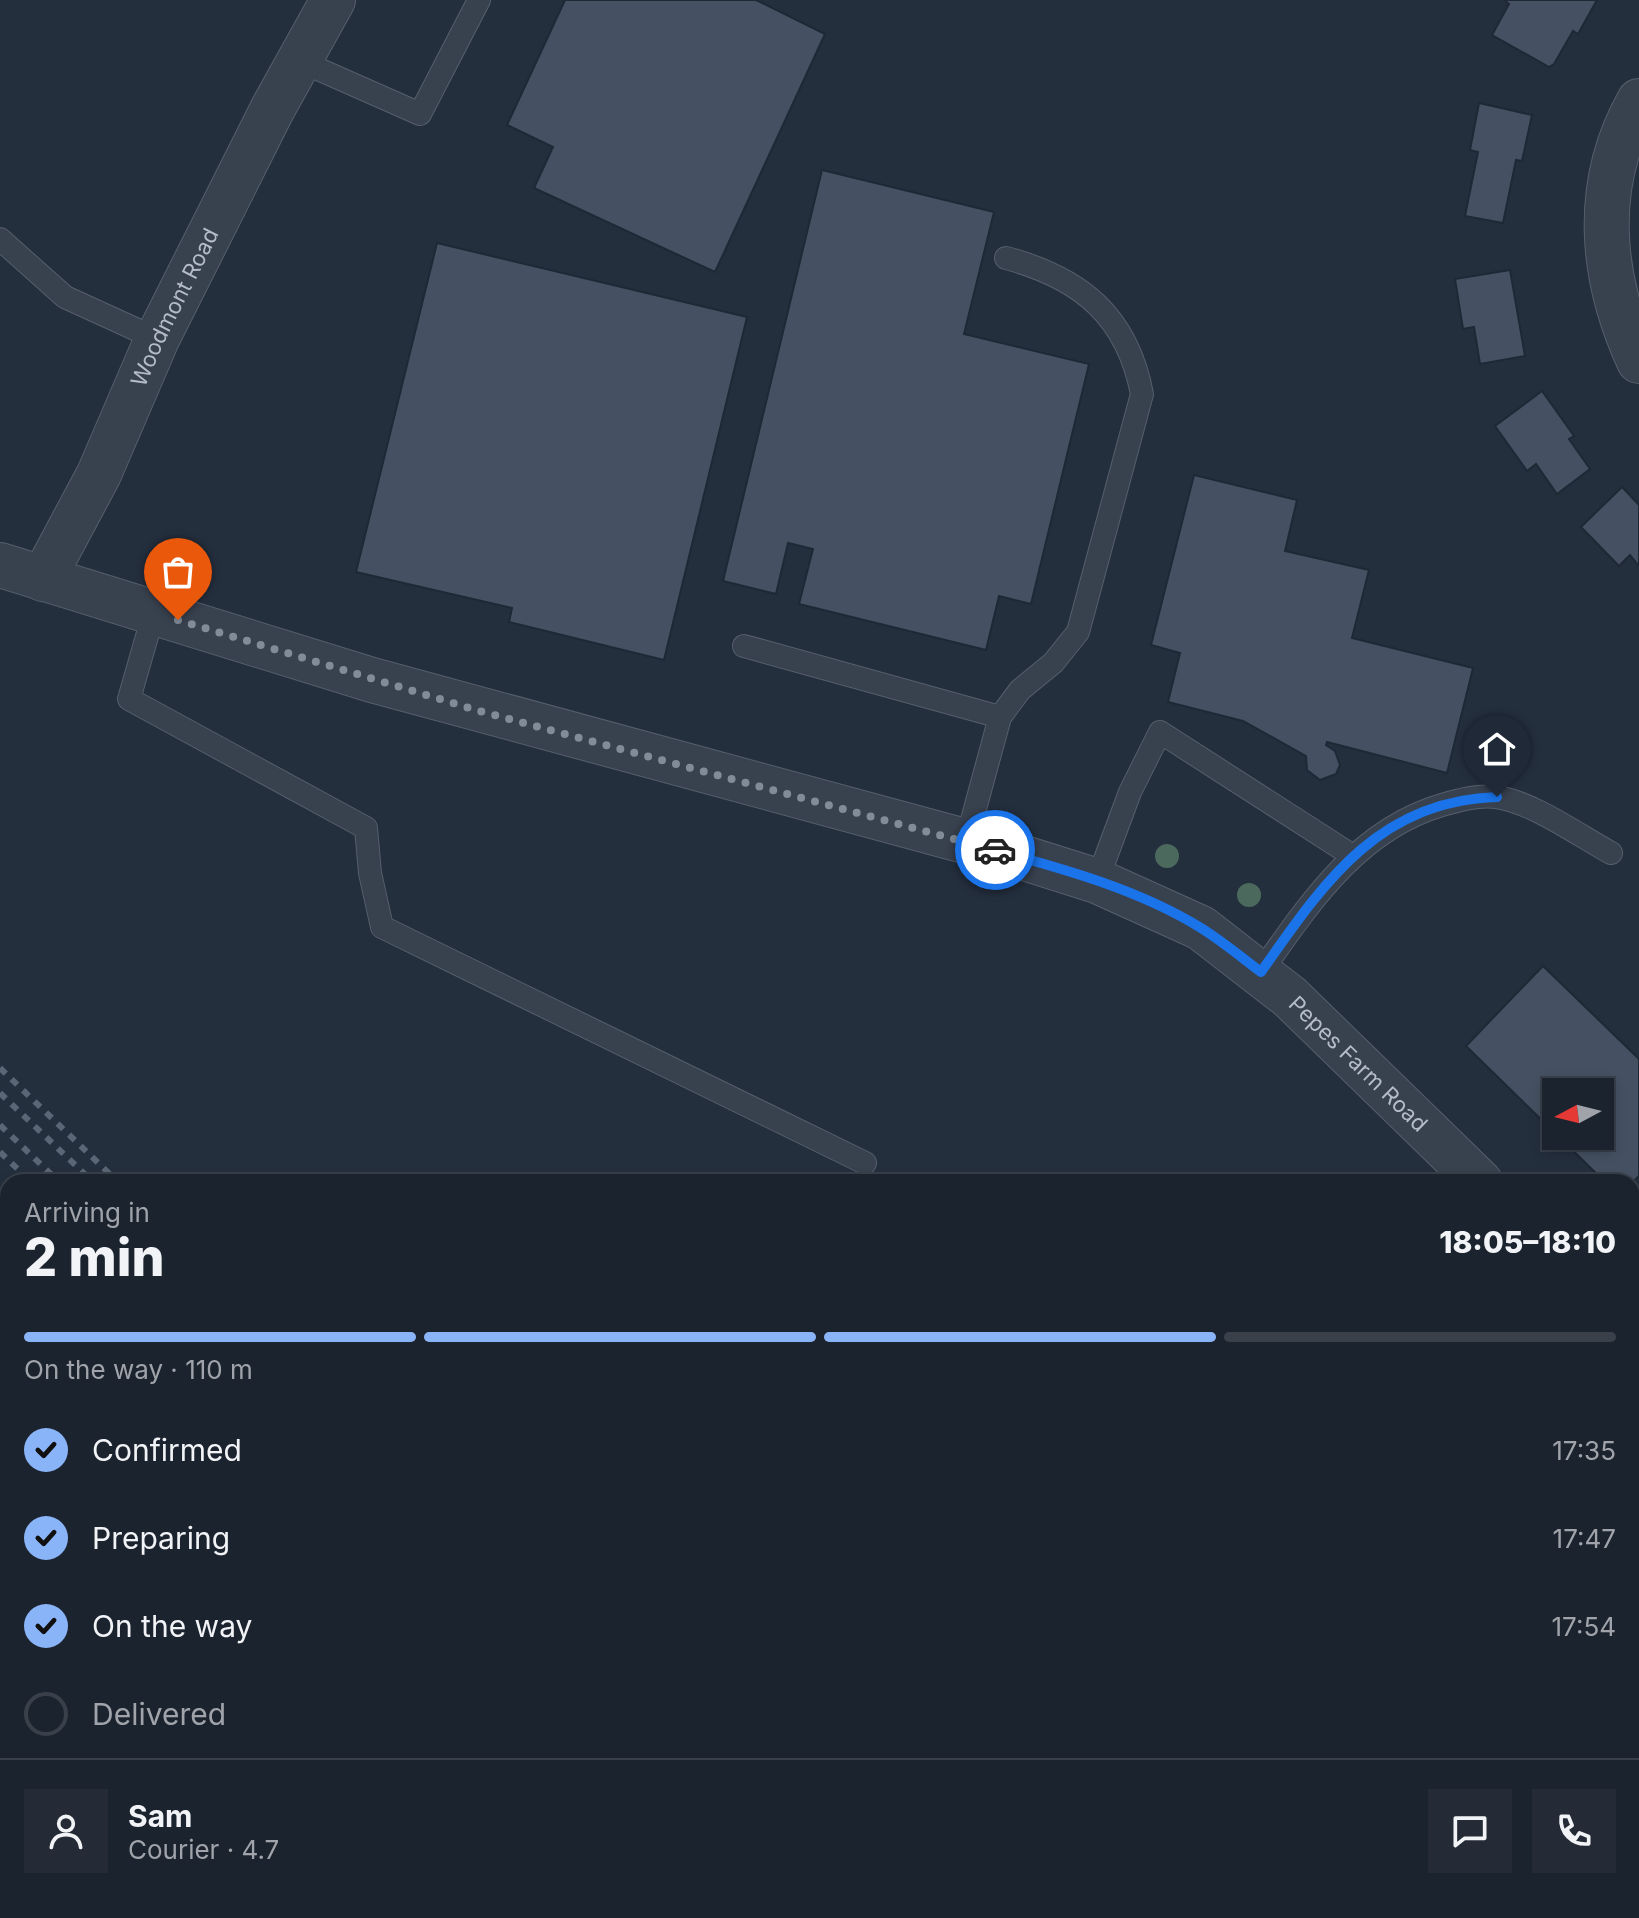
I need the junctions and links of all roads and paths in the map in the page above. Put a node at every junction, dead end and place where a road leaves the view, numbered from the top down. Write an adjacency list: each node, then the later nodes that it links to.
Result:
1 (333, 0): 3 (street, Woodmont Road)
2 (479, 0): 3 (lane)
3 (300, 61): 7 (street, Woodmont Road)
4 (1639, 101): 8 (street)
5 (0, 239): 7 (lane)
6 (1006, 258): 13 (lane)
7 (157, 339): 10 (street, Woodmont Road)
8 (1639, 361)
9 (0, 565): 10 (street)
10 (43, 579): 11 (street, Pepes Farm Road)
11 (154, 612): 14 (street, Pepes Farm Road); 19 (lane)
12 (744, 646): 13 (lane)
13 (1000, 717): 14 (lane)
14 (966, 842): 17 (street, Pepes Farm Road)
15 (1611, 853): 16 (lane)
16 (1353, 856): 17 (lane); 18 (lane)
17 (1097, 881): 18 (street, Pepes Farm Road)
18 (1261, 972): 20 (street, Pepes Farm Road)
19 (865, 1163)
20 (1472, 1174)

